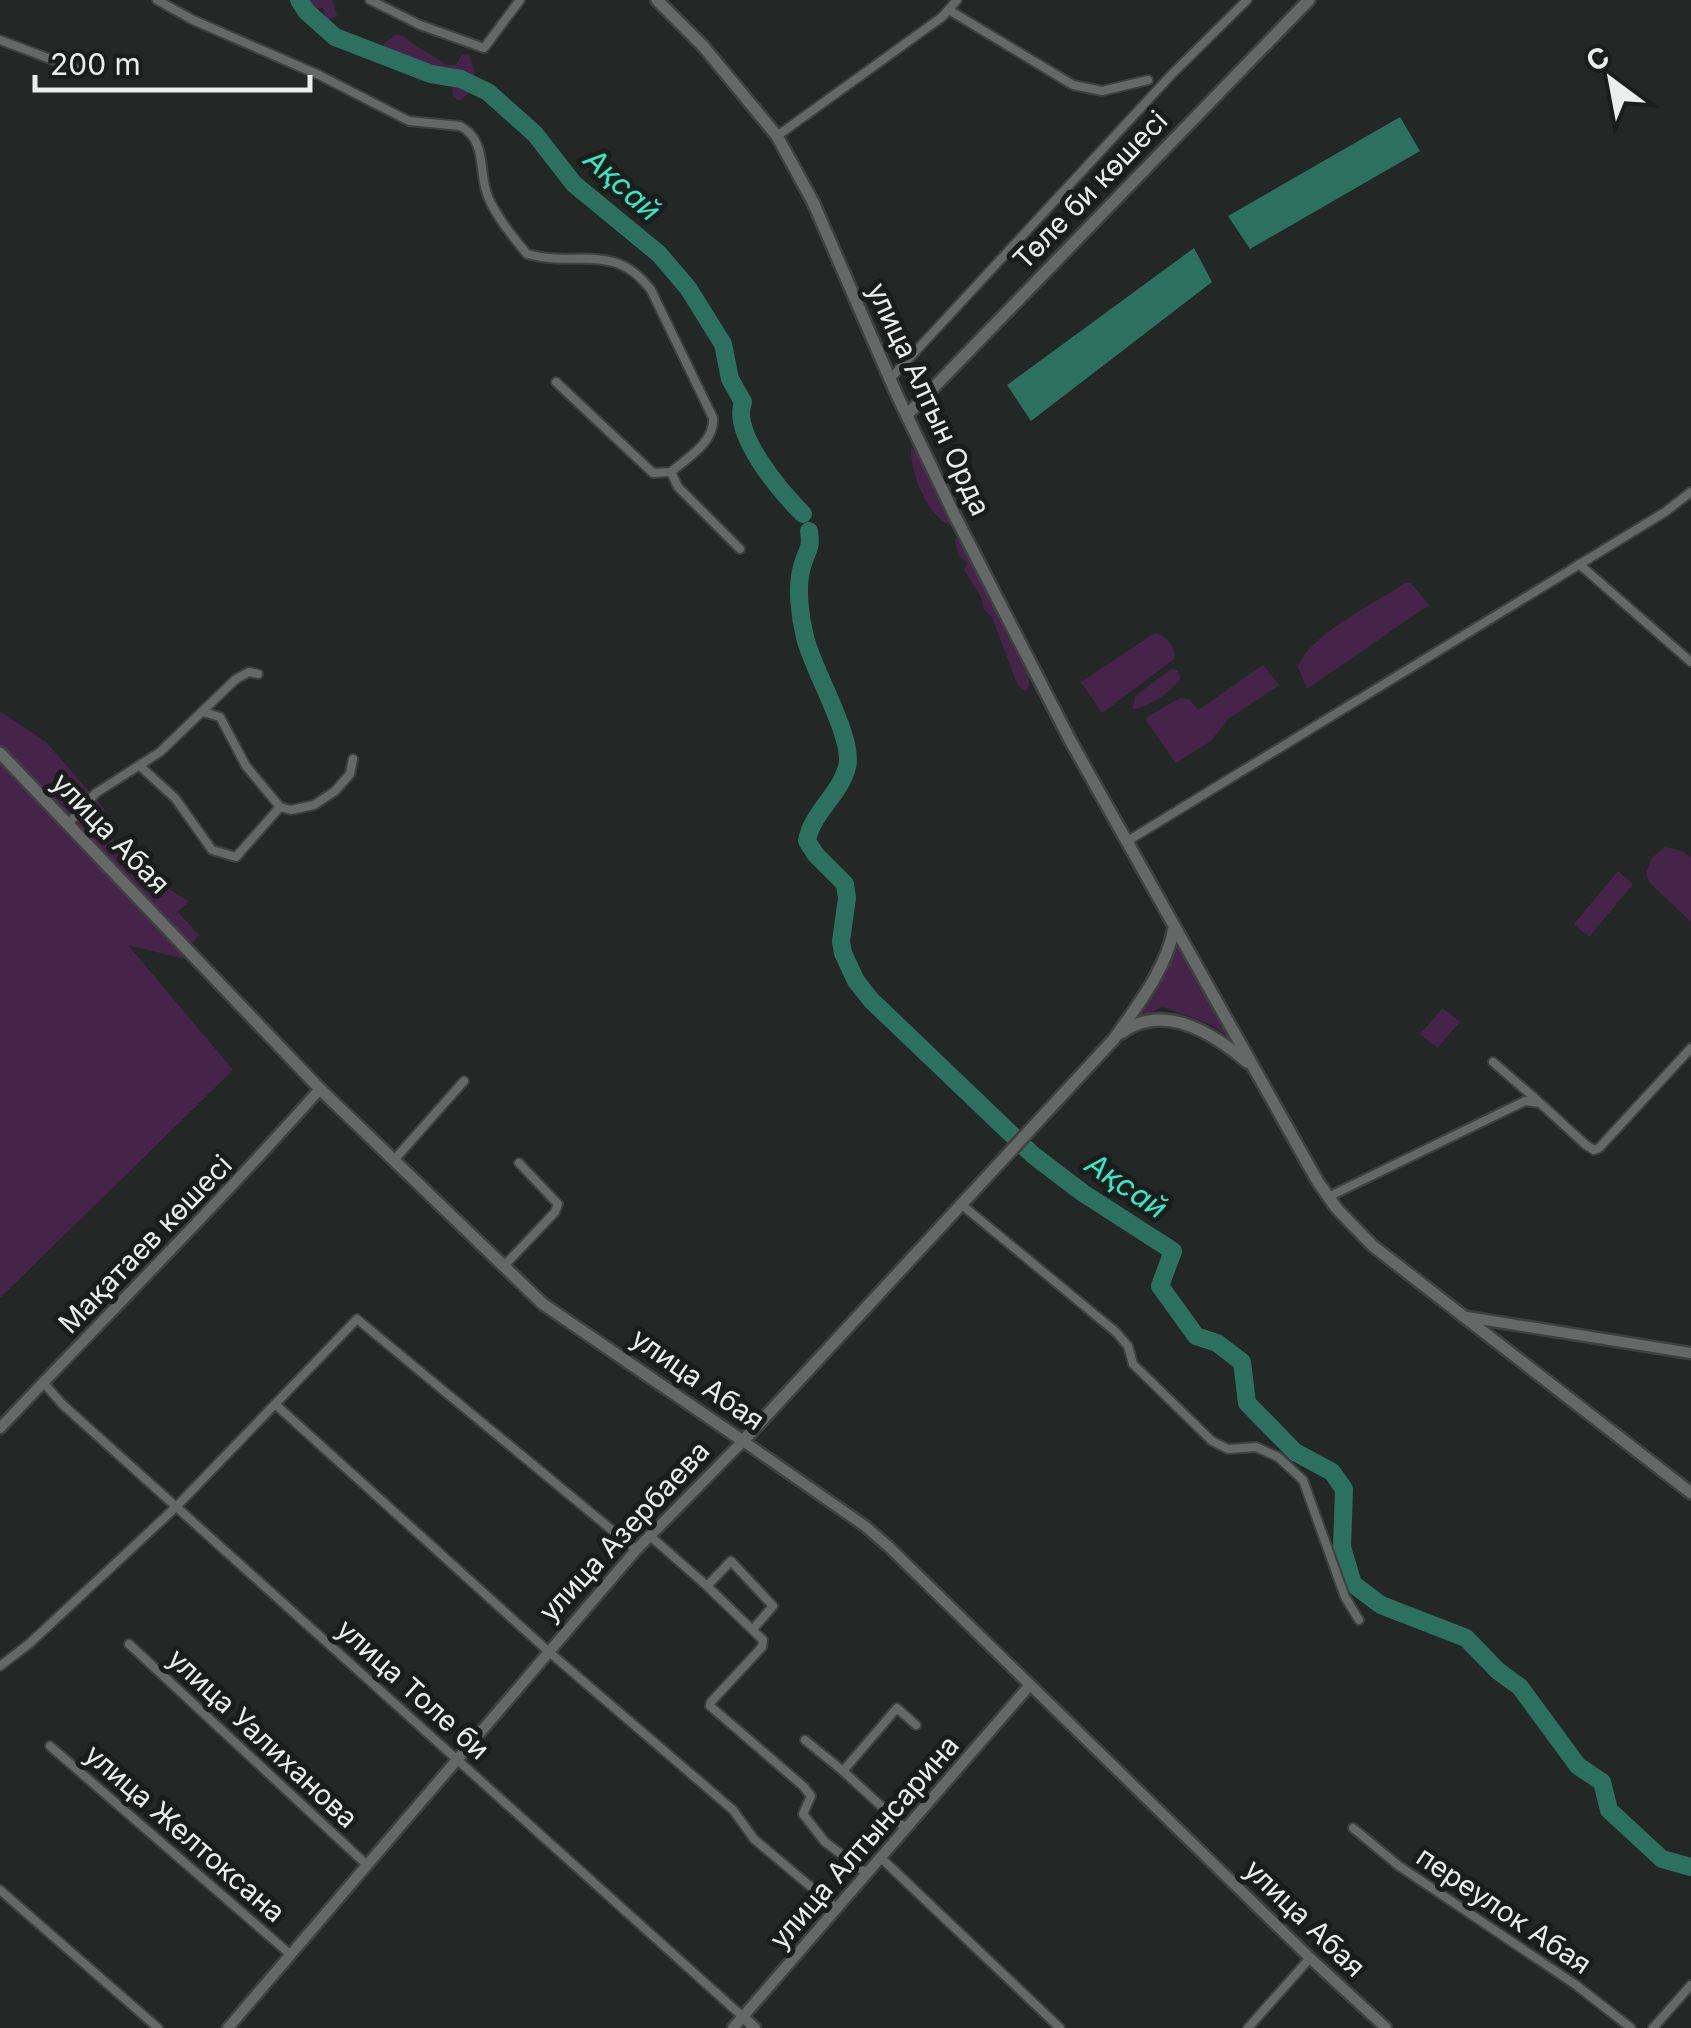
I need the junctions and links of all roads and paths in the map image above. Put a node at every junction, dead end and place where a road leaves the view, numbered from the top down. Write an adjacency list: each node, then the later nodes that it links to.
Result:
1 (157, 0): 16 (street)
2 (370, 0): 3 (street)
3 (520, 0)
4 (657, 0): 12 (main road, улица Алтын Орда)
5 (957, 0): 8 (street)
6 (1247, 0): 13 (street, Төле би көшесі)
7 (1309, 0): 15 (main road, Төле би көшесі)
8 (948, 10): 11 (street); 12 (street)
9 (0, 40): 10 (street)
10 (82, 71)
11 (1148, 80)
12 (777, 136): 13 (main road, улица Алтын Орда)
13 (890, 379): 15 (main road, улица Алтын Орда)
14 (556, 382): 16 (street)
15 (906, 415): 28 (main road, улица Алтын Орда)
16 (671, 472): 18 (street)
17 (1691, 492): 19 (street)
18 (740, 550)
19 (1580, 564): 20 (street); 28 (street)
20 (1691, 662)
21 (258, 674): 22 (street)
22 (203, 712): 25 (street); 26 (street)
23 (0, 753): 27 (main road, улица Абая)
24 (353, 759): 26 (street)
25 (140, 767): 26 (street); 27 (street)
26 (280, 807)
27 (68, 824): 35 (main road, улица Абая)
28 (1126, 842): 29 (main road, улица Алтын Орда)
29 (1174, 928): 30 (main road, улица Азербаева); 33 (main road, улица Алтын Орда)
30 (1114, 1039): 33 (main road, улица Азербаева); 40 (main road, улица Азербаева)
31 (1691, 1048): 36 (street)
32 (1494, 1062): 36 (street)
33 (1256, 1069): 39 (main road, улица Алтын Орда)
34 (464, 1081): 37 (street)
35 (320, 1089): 37 (main road, улица Абая); 44 (street, Мақатаев көшесі)
36 (1540, 1102): 39 (street)
37 (394, 1160): 41 (main road, улица Абая)
38 (519, 1164): 41 (street)
39 (1328, 1197): 42 (main road, улица Алтын Орда)
40 (962, 1205): 47 (main road, улица Азербаева); 53 (street)
41 (504, 1266): 47 (main road, улица Абая)
42 (1466, 1316): 43 (street); 48 (main road, улица Алтын Орда)
43 (1691, 1353)
44 (43, 1382): 46 (street, Мақатаев көшесі); 49 (street, улица Толе би)
45 (276, 1404): 49 (street); 51 (street); 56 (street)
46 (0, 1428)
47 (743, 1441): 50 (street, улица Азербаева); 58 (street, улица Абая)
48 (1691, 1493)
49 (176, 1507): 57 (street); 62 (street, улица Толе би)
50 (649, 1534): 51 (street, улица Азербаева); 52 (street)
51 (636, 1550): 56 (street, улица Азербаева)
52 (707, 1586): 54 (street); 54 (street)
53 (1360, 1620)
54 (753, 1628): 68 (street)
55 (129, 1644): 67 (street, улица Уалиханова)
56 (548, 1651): 62 (street, улица Азербаева); 70 (street)
57 (0, 1666)
58 (1030, 1685): 64 (street, улица Алтынсарина); 72 (street, улица Абая)
59 (916, 1724): 63 (street)
60 (806, 1740): 63 (street)
61 (50, 1746): 71 (street, улица Желтоксана)
62 (456, 1758): 67 (street, улица Азербаева); 74 (street, улица Толе би)
63 (843, 1771): 64 (street)
64 (905, 1828): 66 (street, улица Алтынсарина)
65 (1353, 1828): 83 (street, переулок Абая)
66 (880, 1857): 68 (street, улица Алтынсарина); 80 (street)
67 (367, 1864): 71 (street, улица Азербаева)
68 (866, 1873): 70 (street, улица Алтынсарина)
69 (0, 1890): 76 (street)
70 (836, 1908): 74 (street, улица Алтынсарина)
71 (291, 1954): 77 (street, улица Азербаева)
72 (1310, 1958): 81 (street); 82 (street, улица Абая)
73 (1691, 1985): 75 (street)
74 (742, 2017): 78 (street, улица Алтынсарина); 79 (street, улица Толе би)
75 (1660, 2026)
76 (158, 2028)
77 (228, 2028)
78 (733, 2028)
79 (755, 2028)
80 (1060, 2028)
81 (1248, 2028)
82 (1386, 2028)
83 (1631, 2028)

